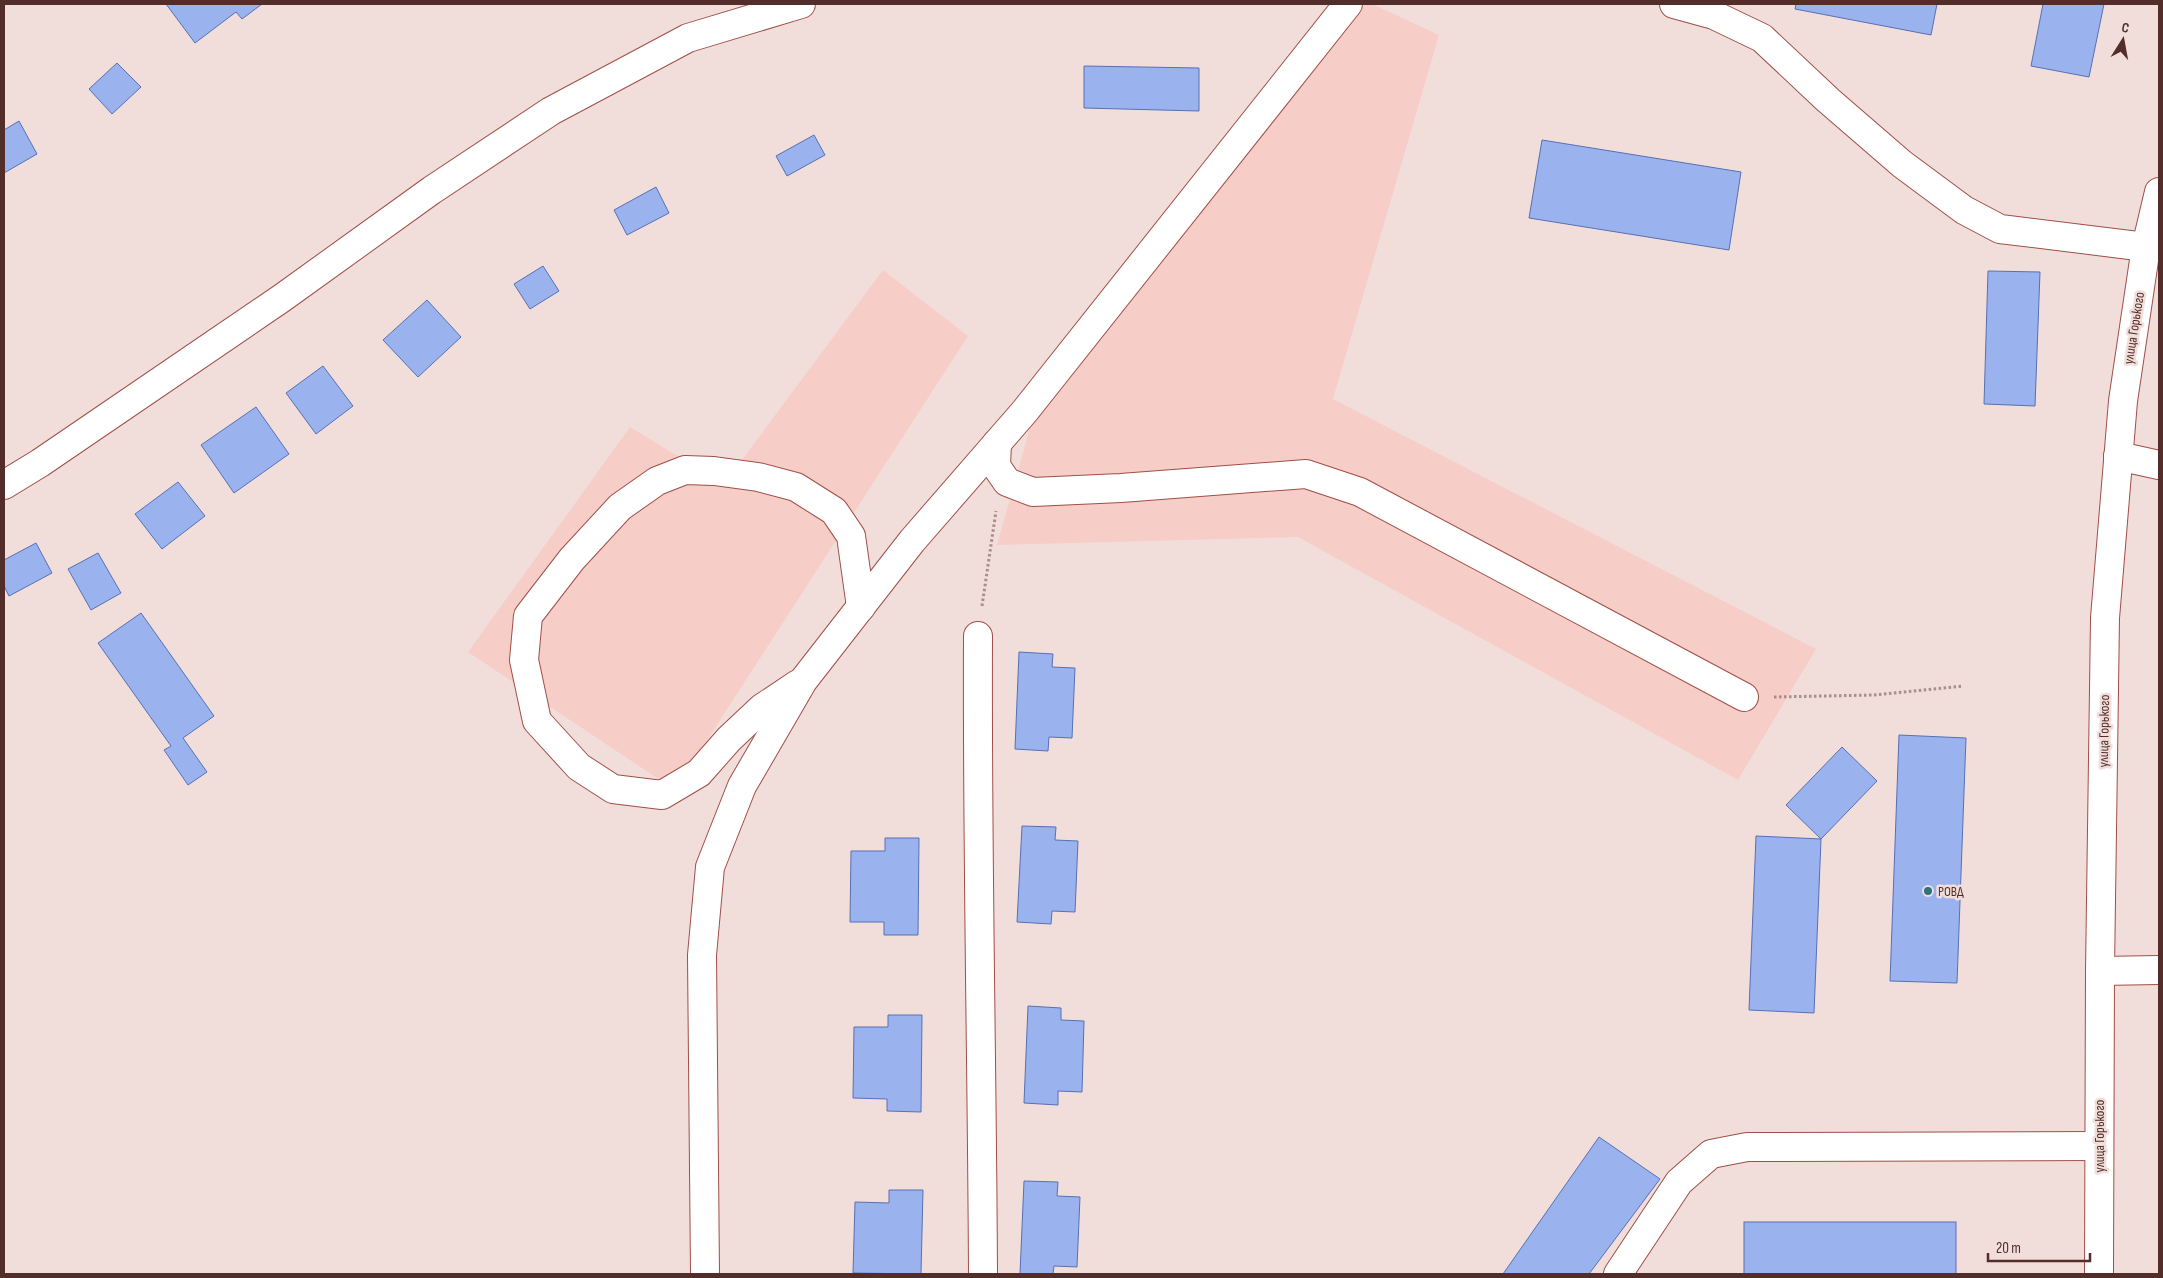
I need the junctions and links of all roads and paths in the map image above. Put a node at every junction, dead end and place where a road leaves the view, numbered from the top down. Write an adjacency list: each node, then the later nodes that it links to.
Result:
1 (801, 4): 10 (street)
2 (1348, 4): 6 (street)
3 (1674, 4): 5 (street)
4 (2159, 192): 5 (street, улица Горького)
5 (2146, 247): 7 (street, улица Горького)
6 (997, 443): 9 (street); 11 (street)
7 (2118, 456): 8 (street); 17 (street, улица Горького)
8 (2159, 465)
9 (1007, 482): 12 (path); 15 (street)
10 (4, 485)
11 (861, 607): 13 (street); 13 (street)
12 (978, 636): 20 (street)
13 (803, 681): 19 (street)
14 (1963, 686): 15 (path)
15 (1744, 697)
16 (2159, 970): 17 (street)
17 (2100, 971): 18 (street, улица Горького)
18 (2099, 1146): 21 (street); 22 (street, улица Горького)
19 (705, 1274)
20 (983, 1274)
21 (1618, 1274)
22 (2099, 1274)

